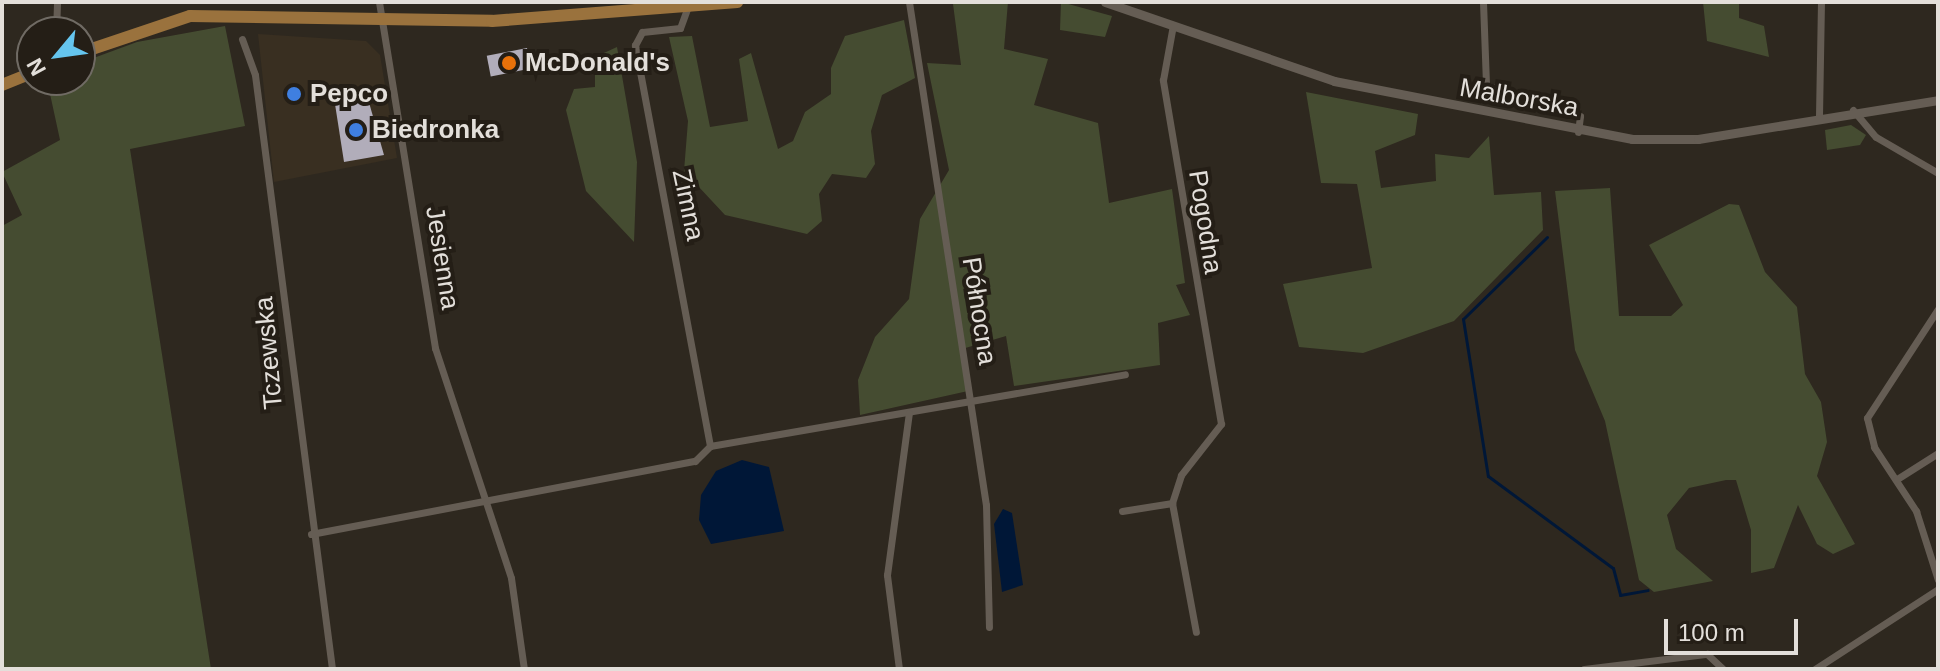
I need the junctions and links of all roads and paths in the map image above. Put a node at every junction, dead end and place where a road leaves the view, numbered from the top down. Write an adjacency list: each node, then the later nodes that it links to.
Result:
1 (379, 2): 9 (street, Jesienna)
2 (737, 2): 8 (main road)
3 (909, 2): 21 (street, Północna)
4 (1105, 2): 10 (street, Malborska)
5 (1483, 2): 16 (street)
6 (1821, 2): 7 (street); 15 (street)
7 (1831, 2)
8 (687, 9): 9 (main road); 23 (street, Zimna)
9 (380, 19): 12 (main road); 26 (street, Jesienna)
10 (1173, 25): 16 (street, Malborska); 27 (street, Pogodna)
11 (242, 39): 29 (street, Tczewska)
12 (96, 48)
13 (1938, 100): 14 (street, Malborska)
14 (1853, 110): 15 (street, Malborska); 17 (street)
15 (1819, 116): 16 (street, Malborska)
16 (1578, 132)
17 (1938, 173)
18 (1938, 309): 19 (street)
19 (1936, 320): 25 (street)
20 (1125, 374): 21 (street)
21 (970, 398): 22 (street); 32 (street, Północna)
22 (909, 413): 23 (street); 36 (street)
23 (710, 446): 26 (street)
24 (1938, 453): 25 (street)
25 (1897, 479): 30 (street)
26 (483, 499): 29 (street); 35 (street, Jesienna)
27 (1172, 503): 28 (street); 33 (street)
28 (1122, 511)
29 (311, 534): 34 (street, Tczewska)
30 (1938, 580)
31 (1938, 589): 39 (street)
32 (989, 627)
33 (1196, 632)
34 (332, 669)
35 (524, 669)
36 (899, 669)
37 (1584, 669): 38 (street)
38 (1723, 669)
39 (1815, 669)

